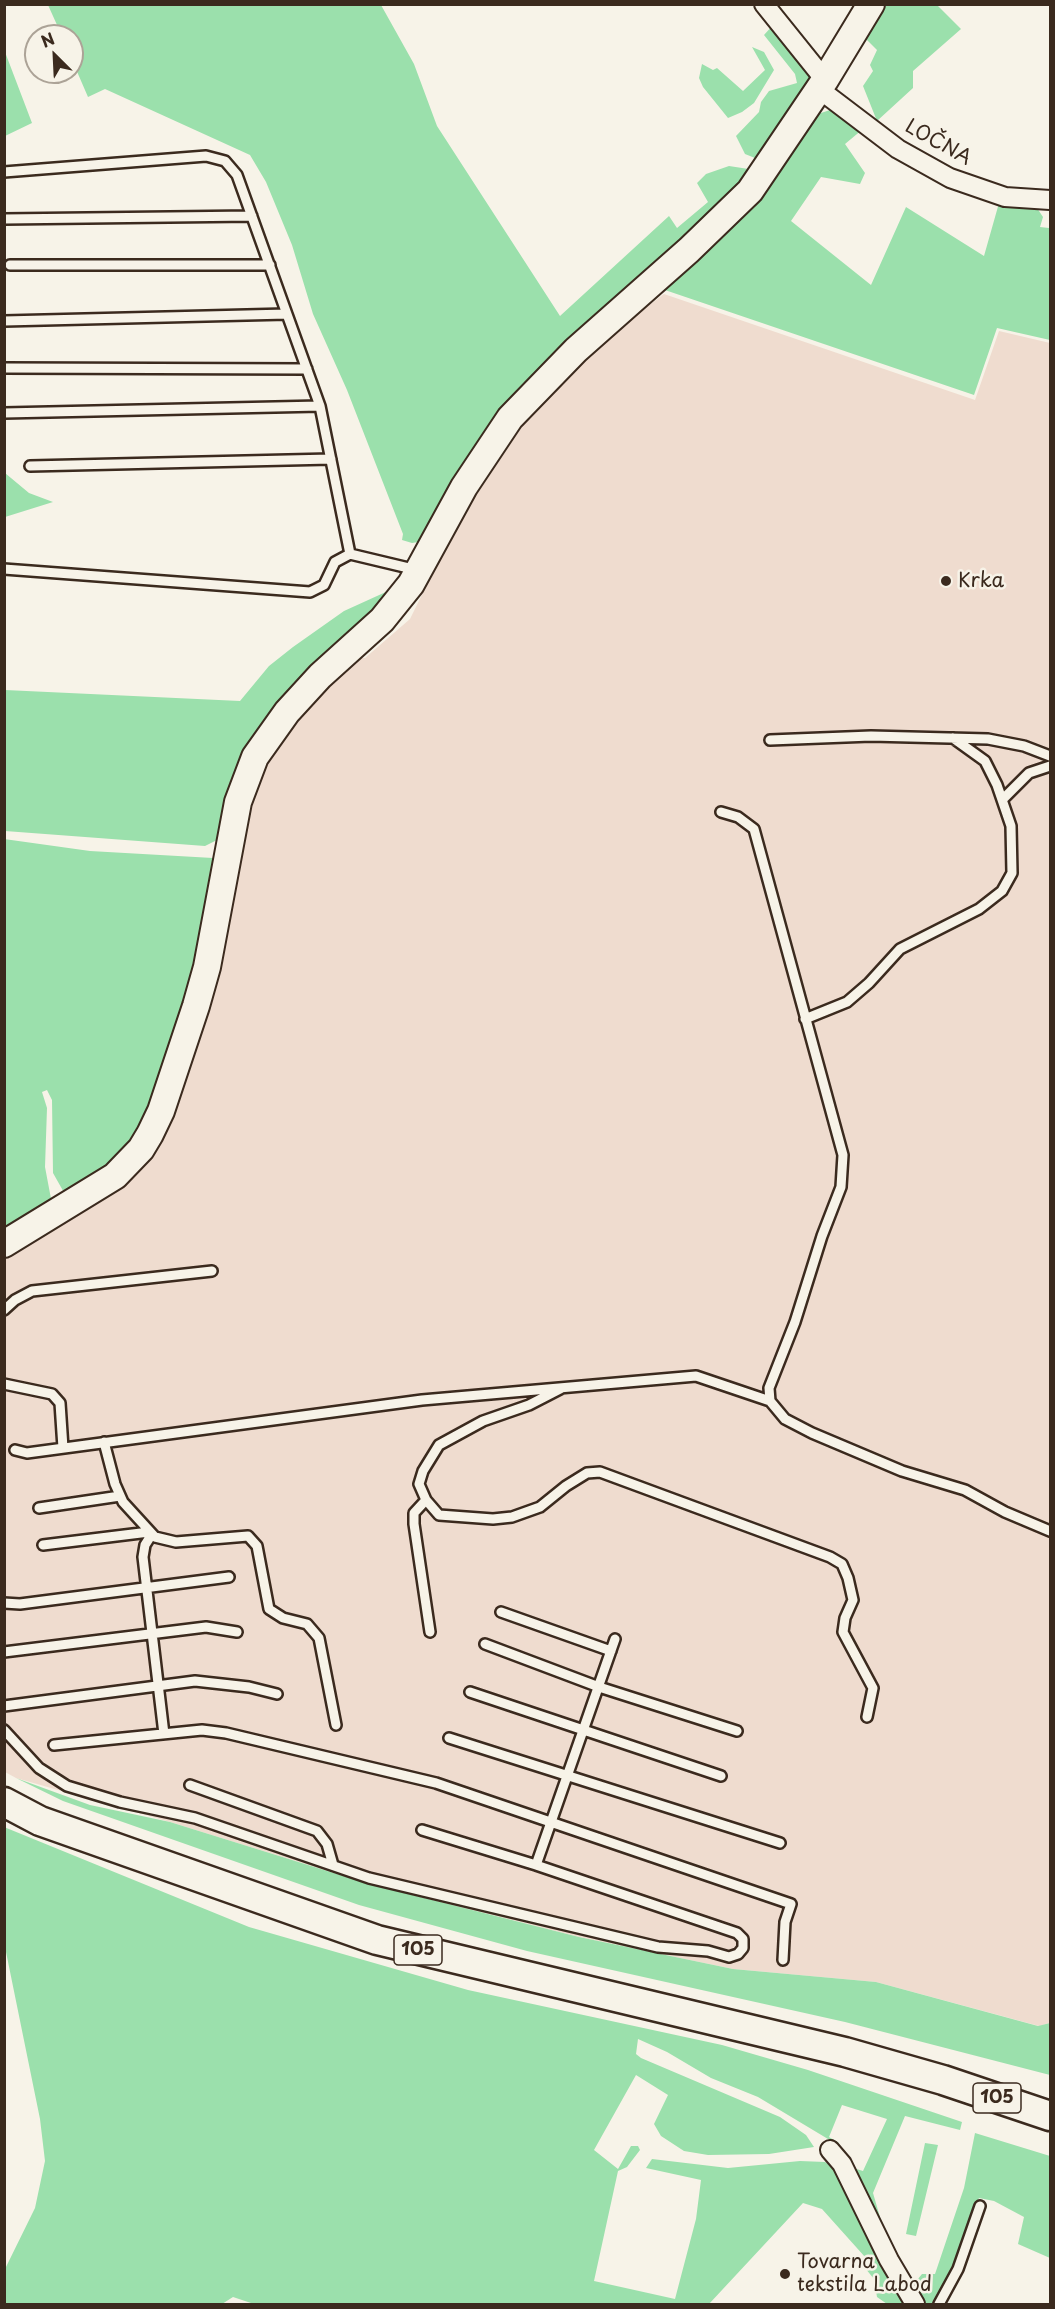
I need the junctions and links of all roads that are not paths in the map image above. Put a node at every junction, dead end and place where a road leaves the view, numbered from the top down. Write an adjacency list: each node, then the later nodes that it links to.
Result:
1 (764, 4): 3 (street, LOČNA)
2 (871, 4): 3 (street)
3 (822, 84): 5 (street, LOČNA); 20 (street)
4 (4, 172): 6 (lane)
5 (1050, 200)
6 (252, 216): 7 (lane); 9 (lane)
7 (4, 219)
8 (10, 265): 9 (lane)
9 (270, 265): 10 (lane)
10 (287, 314): 11 (lane); 13 (lane)
11 (4, 321)
12 (4, 368): 13 (lane)
13 (307, 369): 14 (lane)
14 (320, 406): 15 (lane); 16 (lane)
15 (4, 413)
16 (331, 459): 17 (lane); 18 (lane)
17 (30, 466)
18 (350, 554): 19 (lane); 20 (lane)
19 (4, 569)
20 (419, 571): 28 (street)
21 (953, 738): 22 (lane); 23 (lane); 25 (lane)
22 (770, 740)
23 (1050, 756)
24 (1050, 766): 25 (lane)
25 (1003, 800): 27 (lane)
26 (721, 812): 27 (lane)
27 (805, 1019): 33 (lane)
28 (4, 1244)
29 (212, 1271): 30 (lane)
30 (4, 1310)
31 (4, 1384): 35 (lane)
32 (562, 1388): 33 (lane); 34 (lane); 38 (lane)
33 (770, 1401): 40 (lane)
34 (104, 1442): 35 (lane); 37 (lane)
35 (63, 1448): 36 (lane)
36 (15, 1450)
37 (120, 1496): 39 (lane); 41 (lane)
38 (426, 1500): 48 (lane); 59 (lane)
39 (39, 1508)
40 (1050, 1531)
41 (151, 1533): 42 (lane); 44 (lane); 60 (lane)
42 (43, 1545)
43 (229, 1577): 44 (lane)
44 (146, 1588): 45 (lane); 49 (lane)
45 (4, 1604)
46 (501, 1612): 52 (lane)
47 (237, 1632): 49 (lane)
48 (430, 1632)
49 (152, 1633): 53 (lane); 54 (lane)
50 (615, 1639): 52 (lane)
51 (485, 1644): 55 (lane)
52 (611, 1651): 55 (lane)
53 (4, 1652)
54 (158, 1685): 57 (lane); 58 (lane); 64 (lane)
55 (599, 1687): 62 (lane); 63 (lane)
56 (470, 1692): 62 (lane)
57 (277, 1694)
58 (4, 1706)
59 (867, 1717)
60 (336, 1725)
61 (4, 1730): 74 (lane)
62 (584, 1731): 67 (lane); 68 (lane)
63 (737, 1731)
64 (164, 1734): 66 (lane); 71 (lane)
65 (449, 1738): 67 (lane)
66 (54, 1745)
67 (568, 1776): 71 (lane); 73 (lane)
68 (721, 1776)
69 (190, 1785): 74 (lane)
70 (4, 1802): 77 (main road, 105)
71 (551, 1823): 75 (lane); 76 (lane)
72 (422, 1830): 75 (lane)
73 (780, 1843)
74 (333, 1865): 75 (lane)
75 (536, 1865)
76 (783, 1960)
77 (1050, 2116)
78 (830, 2150): 80 (street)
79 (980, 2206): 81 (lane)
80 (915, 2304)
81 (939, 2304)

